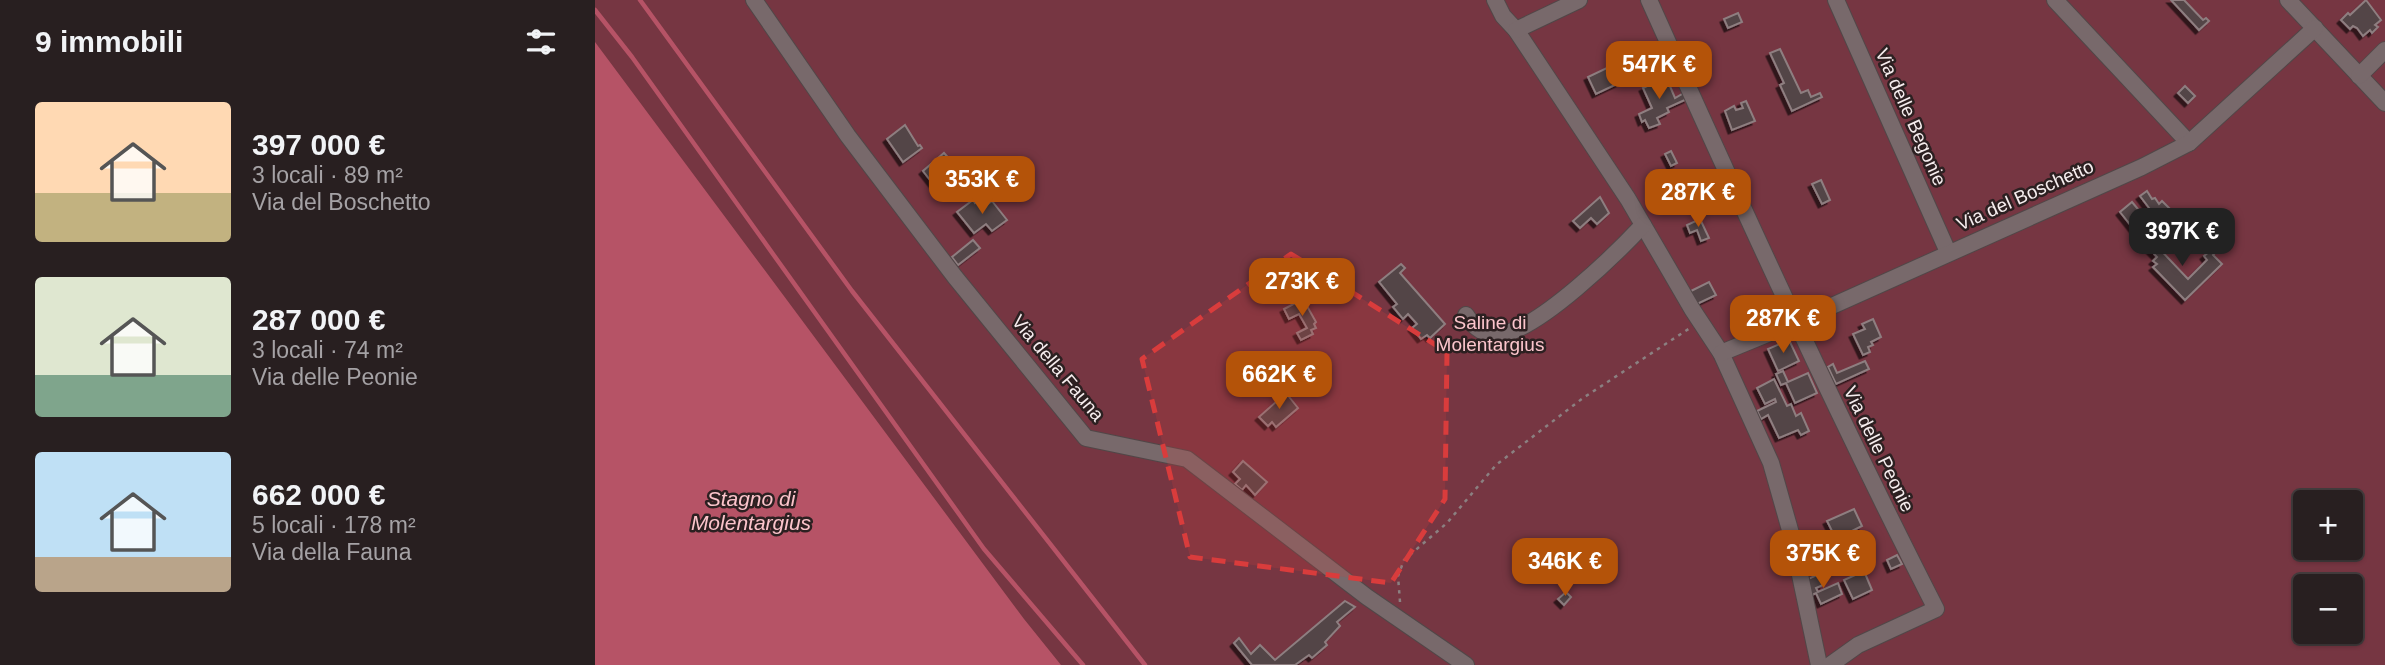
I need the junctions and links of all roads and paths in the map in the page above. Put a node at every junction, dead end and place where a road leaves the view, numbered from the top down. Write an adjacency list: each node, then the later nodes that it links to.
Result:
1 (754, 0): 20 (street, Via della Fauna)
2 (1495, 0): 9 (street)
3 (1579, 0): 9 (street)
4 (1649, 0): 18 (street, Via delle Peonie)
5 (1836, 0): 15 (street, Via delle Begonie)
6 (2055, 0): 13 (street)
7 (2288, 0): 8 (street)
8 (2315, 28): 11 (street); 13 (street, Via del Boschetto)
9 (1516, 30): 14 (street)
10 (2385, 50): 11 (street)
11 (2359, 76): 12 (street)
12 (2385, 103)
13 (2189, 143): 15 (street, Via del Boschetto)
14 (1643, 225): 16 (street); 17 (street)
15 (1948, 252): 18 (street, Via del Boschetto)
16 (1466, 315)
17 (1701, 322): 19 (street); 20 (path)
18 (1794, 323): 19 (street, Via del Boschetto); 23 (street, Via delle Peonie)
19 (1721, 353): 22 (street)
20 (1392, 614): 21 (street, Via della Fauna)
21 (1466, 665)
22 (1819, 665)
23 (1831, 665)

